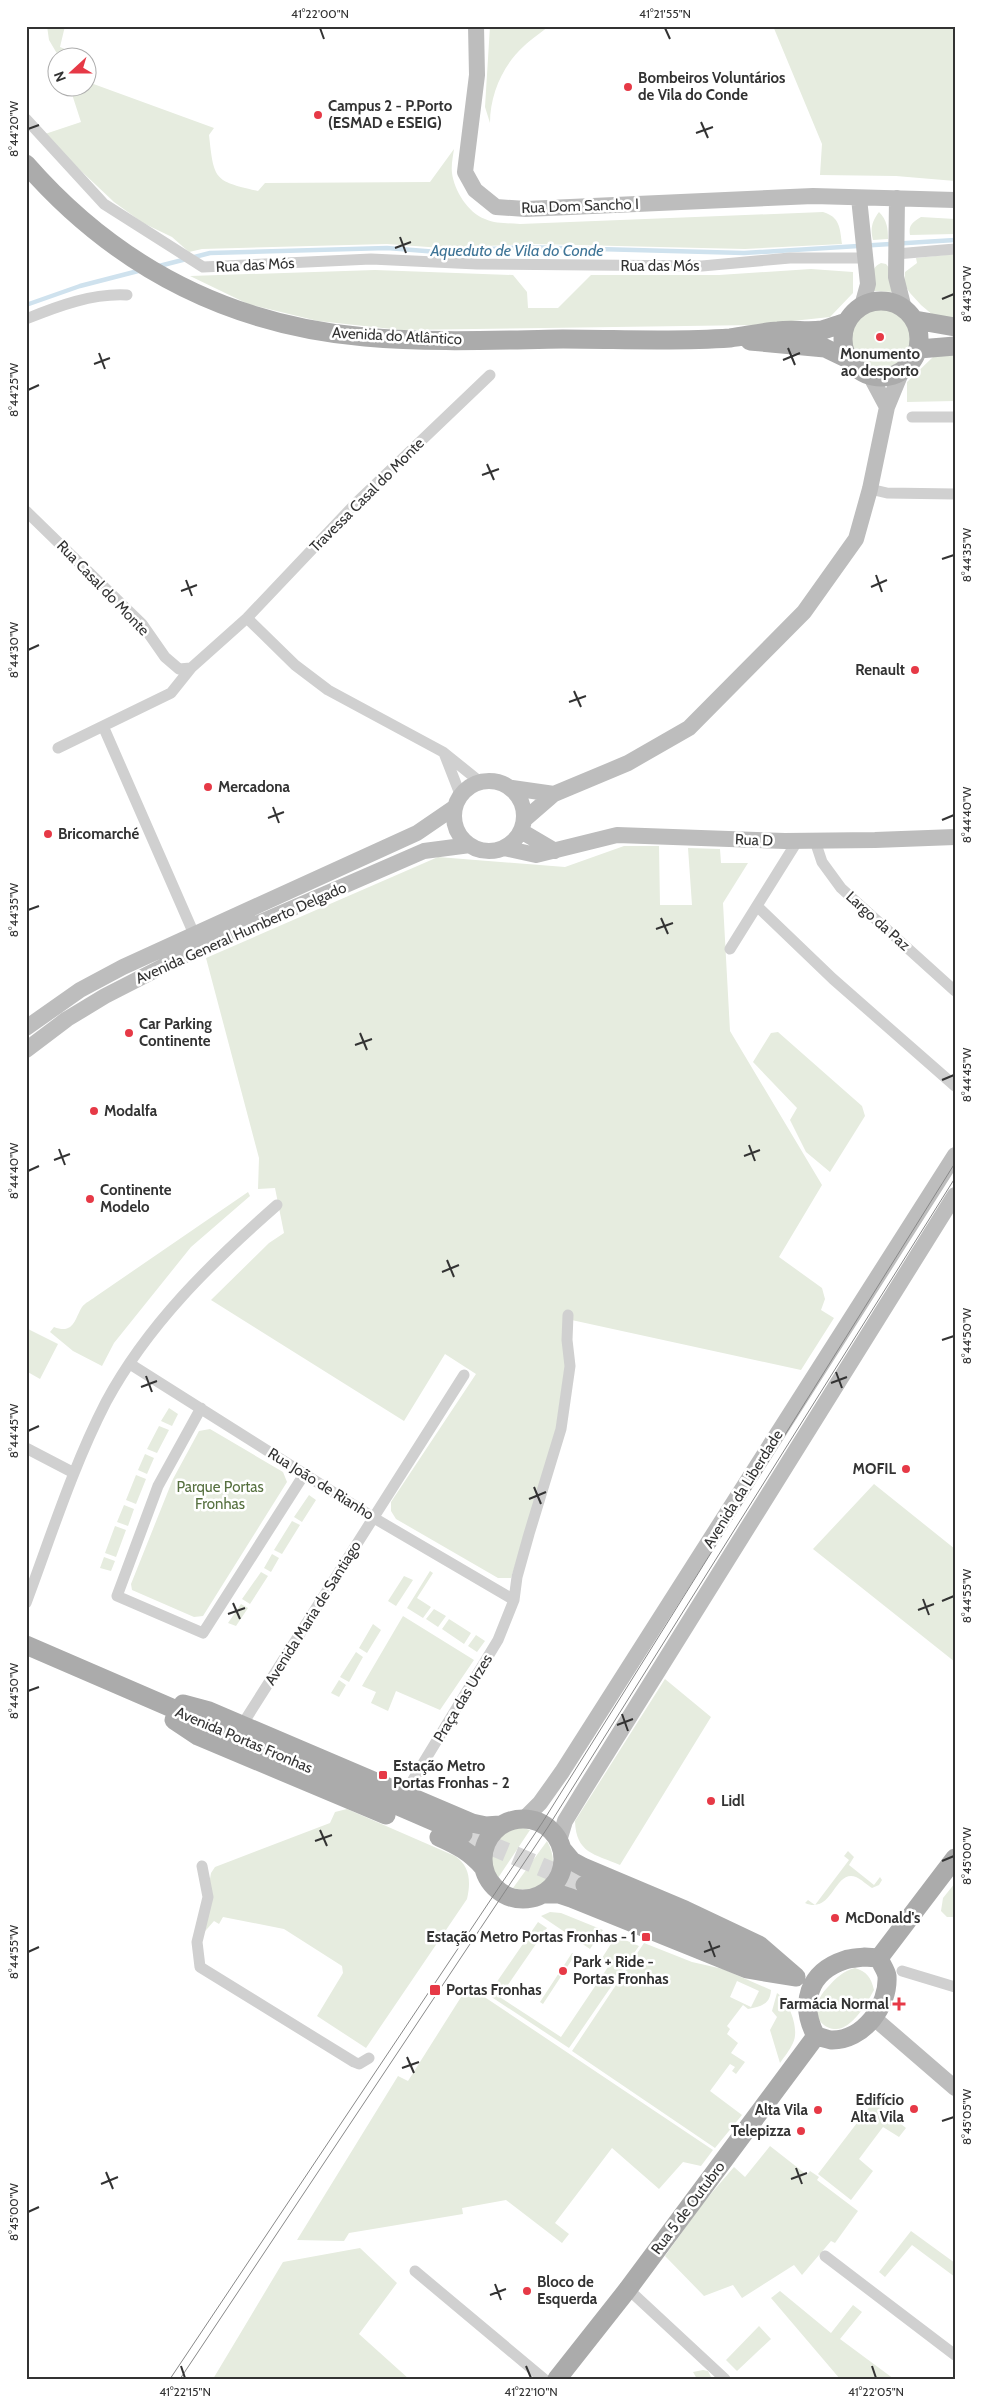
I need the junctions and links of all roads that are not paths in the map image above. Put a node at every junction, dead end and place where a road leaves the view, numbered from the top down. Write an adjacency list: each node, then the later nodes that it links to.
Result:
1 (476, 26): 4 (street, Rua Dom Sancho I)
2 (26, 119): 9 (street, Rua das Mós)
3 (26, 164): 16 (main road, Avenida do Atlântico)
4 (859, 198): 5 (street, Rua Dom Sancho I); 9 (street)
5 (897, 198): 6 (street, Rua Dom Sancho I); 8 (street)
6 (955, 200)
7 (955, 249): 8 (street)
8 (896, 254): 12 (street)
9 (865, 258): 11 (street)
10 (127, 295): 13 (street)
11 (862, 306): 12 (main road); 14 (main road)
12 (910, 314): 15 (main road); 18 (main road)
13 (26, 319)
14 (847, 322): 16 (main road, Avenida do Atlântico); 19 (main road)
15 (955, 327)
16 (730, 338): 19 (main road, Avenida do Atlântico)
17 (955, 346): 18 (main road)
18 (919, 349): 20 (main road)
19 (848, 359): 22 (main road)
20 (901, 373): 22 (main road); 23 (street)
21 (490, 375): 29 (street, Travessa Casal do Monte)
22 (872, 377): 23 (street)
23 (886, 407): 26 (street)
24 (912, 417): 25 (street)
25 (955, 417)
26 (870, 489): 27 (street); 36 (street)
27 (955, 494)
28 (26, 510): 30 (street, Rua Casal do Monte)
29 (247, 618): 30 (street); 33 (street)
30 (191, 668): 31 (street)
31 (103, 726): 32 (street); 46 (street)
32 (58, 748)
33 (443, 752): 34 (street); 37 (street)
34 (479, 781): 35 (street); 37 (street, Avenida General Humberto Delgado)
35 (512, 788): 36 (street); 38 (street)
36 (554, 794): 38 (street)
37 (458, 800): 42 (street); 46 (street, Avenida General Humberto Delgado)
38 (523, 826): 43 (street); 44 (street)
39 (955, 837): 41 (street, Rua D)
40 (798, 840): 41 (street, Rua D); 44 (street, Rua D); 45 (street)
41 (815, 840): 48 (street, Largo da Paz)
42 (470, 846): 43 (street, Avenida General Humberto Delgado); 50 (street, Avenida General Humberto Delgado)
43 (504, 848): 44 (street, Rua D)
44 (555, 851)
45 (758, 907): 47 (street); 51 (street)
46 (194, 934): 49 (street, Avenida General Humberto Delgado)
47 (730, 949)
48 (955, 991)
49 (26, 1028)
50 (26, 1050)
51 (955, 1086)
52 (955, 1155): 69 (street, Avenida da Liberdade)
53 (955, 1196): 72 (street, Avenida da Liberdade)
54 (277, 1205): 56 (street)
55 (568, 1315): 63 (street, Praça das Urzes)
56 (130, 1364): 58 (street, Rua João de Rianho); 60 (street)
57 (464, 1375): 62 (street, Avenida Maria de Santiago)
58 (201, 1408): 61 (street, Rua João de Rianho); 61 (street)
59 (26, 1448): 60 (street)
60 (74, 1473): 64 (street)
61 (304, 1473): 62 (street, Rua João de Rianho)
62 (374, 1518): 63 (street, Rua João de Rianho); 67 (street, Avenida Maria de Santiago)
63 (514, 1600): 68 (street, Praça das Urzes)
64 (26, 1603)
65 (26, 1645): 66 (main road, Avenida Portas Fronhas)
66 (129, 1690): 67 (main road); 71 (main road, Avenida Portas Fronhas); 75 (main road)
67 (242, 1725): 68 (main road)
68 (405, 1793): 70 (main road)
69 (525, 1818): 70 (main road); 72 (main road)
70 (500, 1825): 75 (main road)
71 (463, 1834)
72 (560, 1845): 77 (main road); 80 (main road)
73 (955, 1858): 78 (main road)
74 (202, 1866): 85 (street)
75 (483, 1867): 77 (main road)
76 (585, 1885): 80 (main road)
77 (542, 1894): 80 (main road)
78 (879, 1958): 81 (main road); 83 (main road)
79 (902, 1971): 82 (street)
80 (796, 1977): 81 (main road)
81 (814, 1982): 84 (main road)
82 (955, 1987)
83 (874, 2018): 84 (main road); 86 (street)
84 (816, 2036): 89 (main road, Rua 5 de Outubro)
85 (369, 2058)
86 (955, 2088)
87 (825, 2256): 90 (street)
88 (414, 2271): 91 (street)
89 (628, 2289): 92 (main road, Rua 5 de Outubro); 93 (street)
90 (955, 2354)
91 (544, 2379)
92 (557, 2379)
93 (725, 2379)

